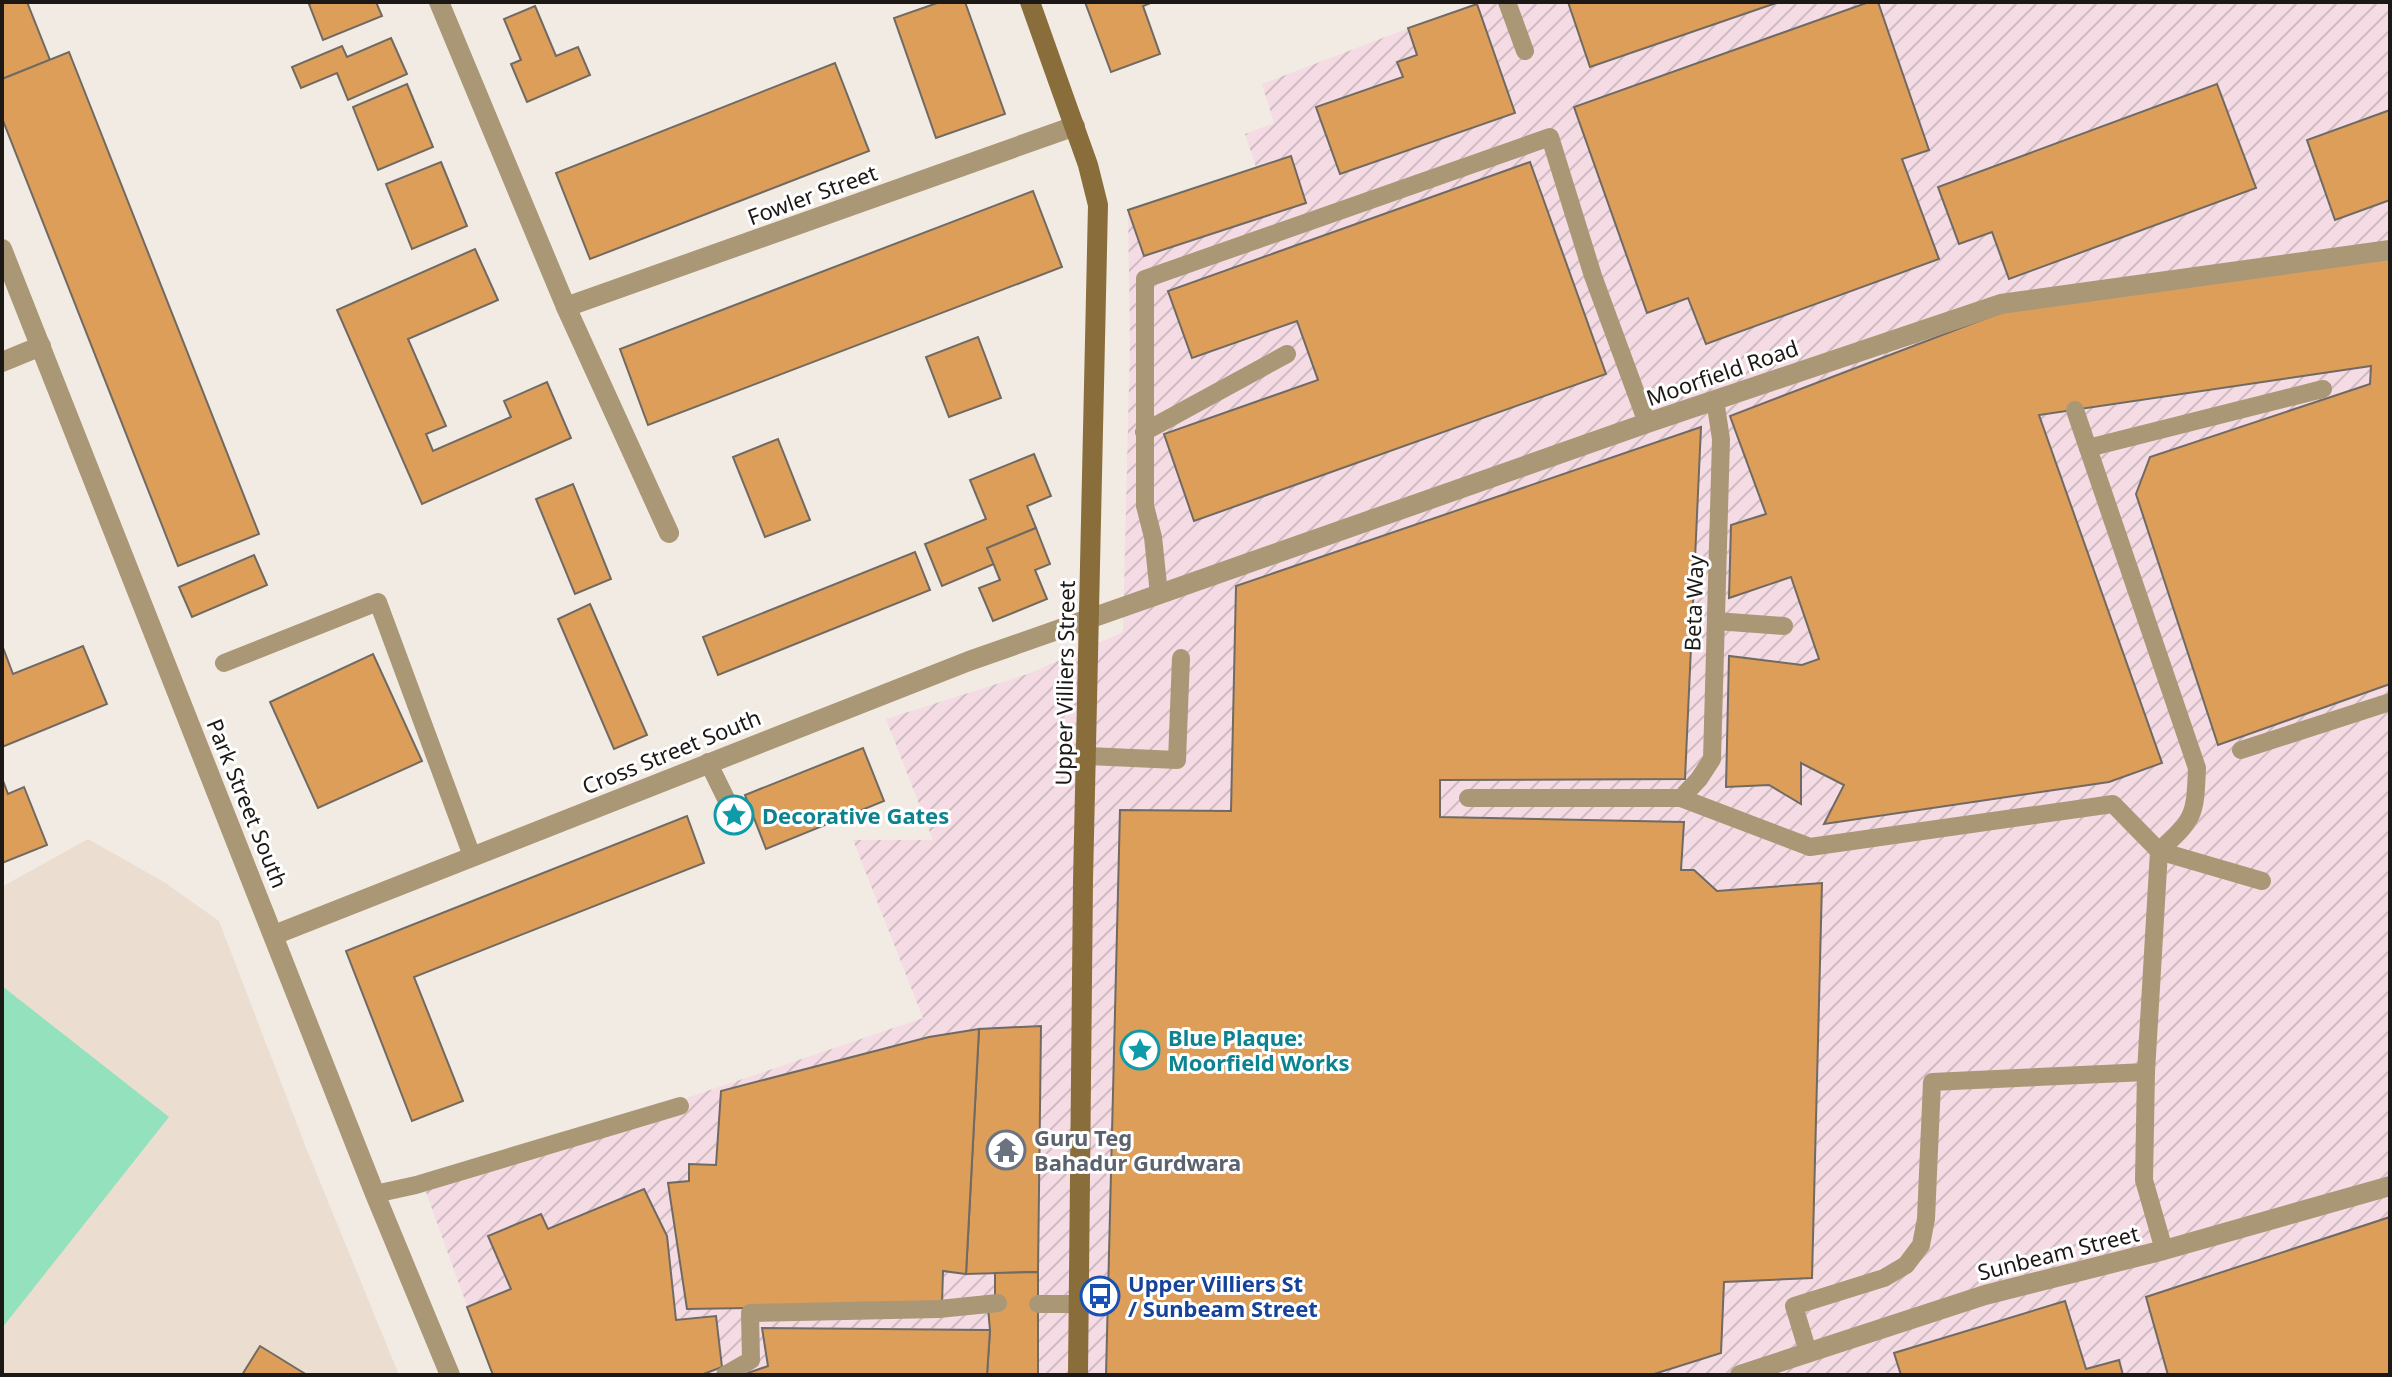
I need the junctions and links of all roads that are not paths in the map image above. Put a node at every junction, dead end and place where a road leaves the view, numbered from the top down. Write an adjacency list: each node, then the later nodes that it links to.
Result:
1 (439, 2): 8 (street)
2 (1030, 2): 5 (street, Upper Villiers Street)
3 (1507, 2): 4 (lane)
4 (1525, 51)
5 (1075, 126): 8 (street, Fowler Street); 20 (street, Upper Villiers Street)
6 (2, 249): 9 (street, Park Street South)
7 (2390, 250): 13 (street, Moorfield Road)
8 (566, 307): 18 (street)
9 (41, 346): 11 (street); 35 (street, Park Street South)
10 (1287, 354): 16 (lane)
11 (2, 362)
12 (2323, 389): 17 (lane)
13 (1715, 400): 15 (street, Moorfield Road); 21 (lane, Beta Way)
14 (2075, 410): 17 (lane)
15 (1647, 423): 16 (lane); 19 (street, Moorfield Road)
16 (1144, 432): 19 (lane)
17 (2088, 448): 32 (lane)
18 (669, 533)
19 (1159, 594): 20 (street, Moorfield Road)
20 (1089, 621): 27 (street, Upper Villiers Street); 28 (street, Cross Street South)
21 (1716, 621): 22 (lane); 30 (lane, Beta Way)
22 (1784, 626)
23 (1181, 658): 27 (lane)
24 (224, 663): 33 (lane)
25 (2390, 702): 26 (lane)
26 (2241, 750)
27 (1088, 756): 43 (street, Upper Villiers Street)
28 (708, 762): 31 (lane); 33 (street, Cross Street South)
29 (1468, 798): 30 (lane)
30 (1681, 798): 32 (lane)
31 (734, 815)
32 (2159, 851): 34 (lane); 36 (lane)
33 (472, 856): 35 (street, Cross Street South)
34 (2262, 881)
35 (274, 935): 39 (street, Park Street South)
36 (2146, 1072): 40 (lane); 44 (lane)
37 (680, 1106): 39 (lane)
38 (2390, 1186): 40 (street, Sunbeam Street)
39 (375, 1194): 45 (street, Park Street South)
40 (2164, 1250): 44 (street, Sunbeam Street)
41 (998, 1303): 46 (lane)
42 (1038, 1304): 43 (lane)
43 (1080, 1304): 47 (street, Upper Villiers Street)
44 (1808, 1352): 48 (street, Sunbeam Street)
45 (450, 1375)
46 (725, 1375)
47 (1078, 1375)
48 (1740, 1375)

